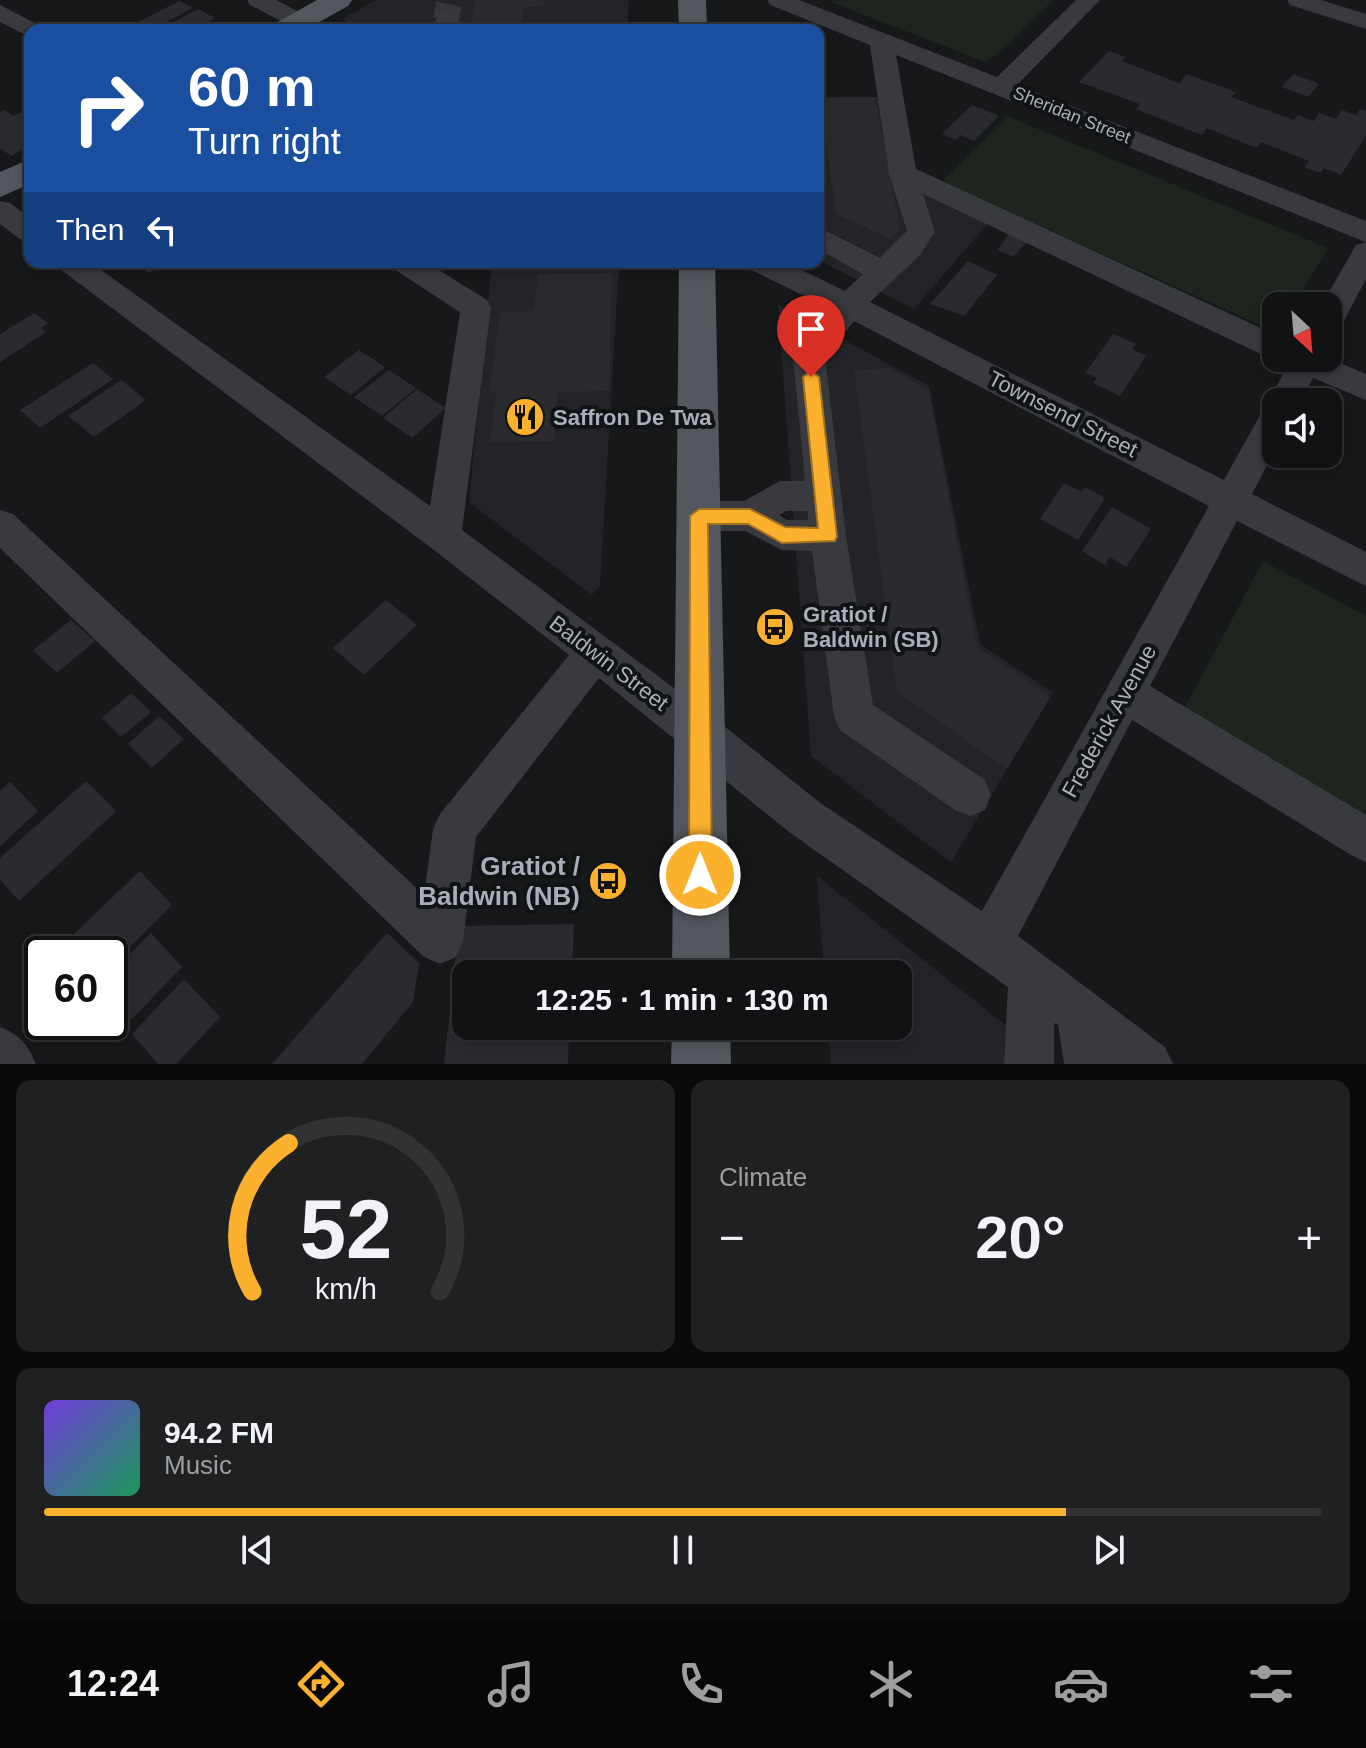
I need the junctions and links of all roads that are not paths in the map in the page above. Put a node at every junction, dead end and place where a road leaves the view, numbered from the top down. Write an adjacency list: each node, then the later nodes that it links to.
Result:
1 (258, 0): 10 (street)
2 (338, 0): 11 (main road)
3 (692, 0): 12 (main road)
4 (778, 0): 7 (street, Sheridan Street)
5 (1089, 0): 15 (street)
6 (1298, 0): 9 (street)
7 (818, 6): 14 (street, Sheridan Street)
8 (0, 12): 13 (street)
9 (1366, 22)
10 (295, 24)
11 (304, 24)
12 (693, 24)
13 (24, 26)
14 (881, 40): 15 (street, Sheridan Street); 17 (street)
15 (1001, 87): 21 (street, Sheridan Street)
16 (24, 173): 18 (main road)
17 (903, 174): 28 (street); 31 (street)
18 (0, 186)
19 (0, 210): 20 (street)
20 (24, 228)
21 (1366, 232)
22 (824, 240): 28 (street)
23 (1366, 252): 29 (street)
24 (78, 268): 40 (street, Baldwin Street)
25 (413, 268): 40 (street)
26 (697, 268): 37 (main road)
27 (772, 268): 30 (street, Townsend Street)
28 (883, 272): 30 (street)
29 (1342, 296)
30 (849, 305): 35 (street); 36 (street, Townsend Street)
31 (1262, 341)
32 (1332, 372): 33 (street)
33 (1366, 388)
34 (1262, 442): 36 (street, Frederick Avenue)
35 (823, 496): 38 (street); 41 (street)
36 (1230, 500): 42 (street, Townsend Street); 44 (street, Frederick Avenue)
37 (699, 516): 38 (street); 45 (main road)
38 (750, 516): 41 (street)
39 (0, 525): 43 (street)
40 (443, 536): 43 (street, Baldwin Street)
41 (828, 536): 46 (street)
42 (1366, 570)
43 (595, 653): 45 (street, Baldwin Street)
44 (1125, 693): 47 (street); 48 (street, Frederick Avenue)
45 (700, 732): 48 (street, Baldwin Street); 49 (main road)
46 (970, 795)
47 (1366, 840)
48 (989, 943): 50 (street, Baldwin Street)
49 (701, 960)
50 (1032, 977): 51 (street, Baldwin Street); 57 (street)
51 (1080, 1014): 58 (street); 59 (street, Baldwin Street)
52 (701, 1040): 55 (main road)
53 (0, 1051): 54 (street)
54 (11, 1064)
55 (701, 1064): 56 (street)
56 (708, 1064)
57 (1029, 1064)
58 (1089, 1064)
59 (1148, 1064)

